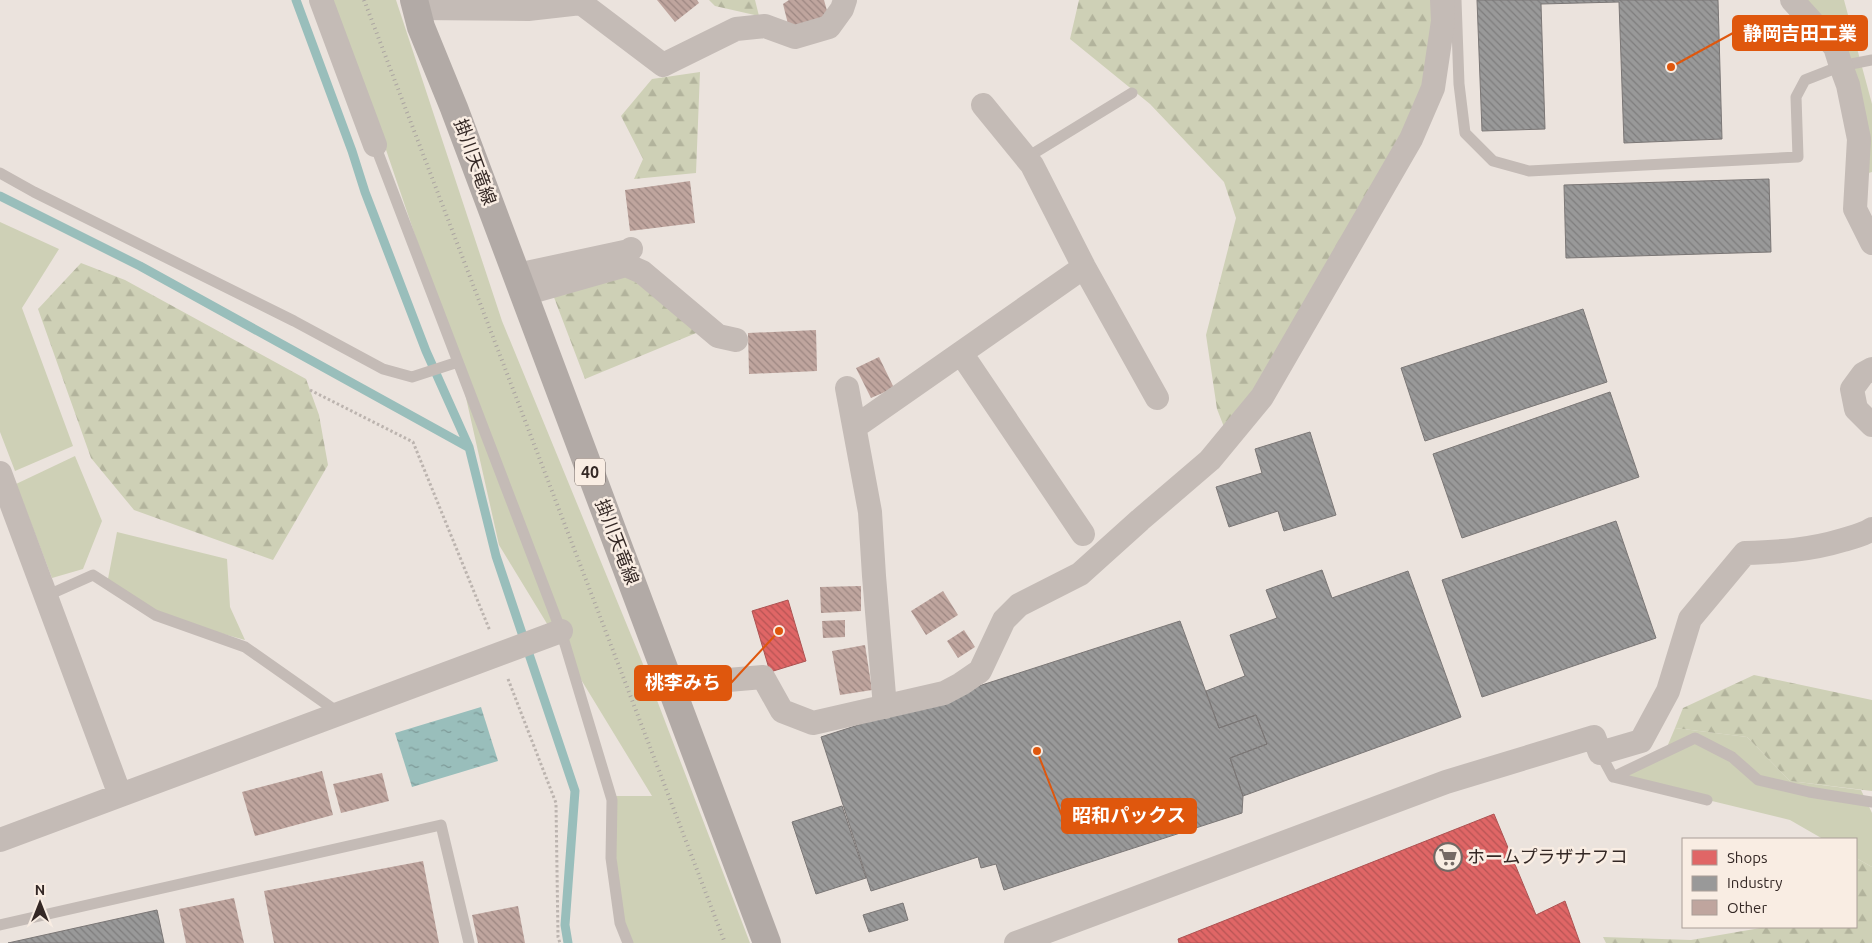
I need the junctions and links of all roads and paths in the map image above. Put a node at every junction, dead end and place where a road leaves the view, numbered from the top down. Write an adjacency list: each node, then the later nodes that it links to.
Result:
1 (321, 0): 11 (street)
2 (845, 0): 6 (street)
3 (1442, 0): 32 (street)
4 (1456, 0): 8 (lane)
5 (1792, 0): 8 (street)
6 (415, 4): 17 (main road, 掛川天竜線 / 40)
7 (1872, 60): 8 (lane)
8 (1842, 66): 14 (street)
9 (1132, 93): 12 (lane)
10 (983, 105): 12 (street)
11 (376, 144): 20 (lane)
12 (1026, 158): 16 (street)
13 (0, 173): 20 (lane)
14 (1872, 243)
15 (631, 249): 17 (street)
16 (1084, 267): 19 (street); 23 (street)
17 (520, 285): 18 (street); 31 (main road, 掛川天竜線 / 40)
18 (736, 340)
19 (961, 353): 25 (street); 28 (street)
20 (458, 362): 30 (lane)
21 (1872, 369): 24 (street)
22 (847, 388): 25 (street)
23 (1157, 398)
24 (1872, 425)
25 (854, 427): 32 (street)
26 (0, 473): 29 (street)
27 (1872, 529): 34 (street)
28 (1083, 534)
29 (46, 596): 33 (lane); 36 (street)
30 (550, 635): 33 (street); 42 (lane)
31 (670, 685): 32 (street); 43 (main road, 掛川天竜線 / 40)
32 (885, 707)
33 (339, 713): 36 (street)
34 (1600, 753): 35 (lane); 44 (street)
35 (1613, 777): 37 (lane); 38 (lane)
36 (120, 795): 39 (street)
37 (1707, 800)
38 (1872, 802)
39 (0, 840)
40 (0, 925): 41 (lane)
41 (469, 943)
42 (628, 943)
43 (767, 943)
44 (1016, 943)

